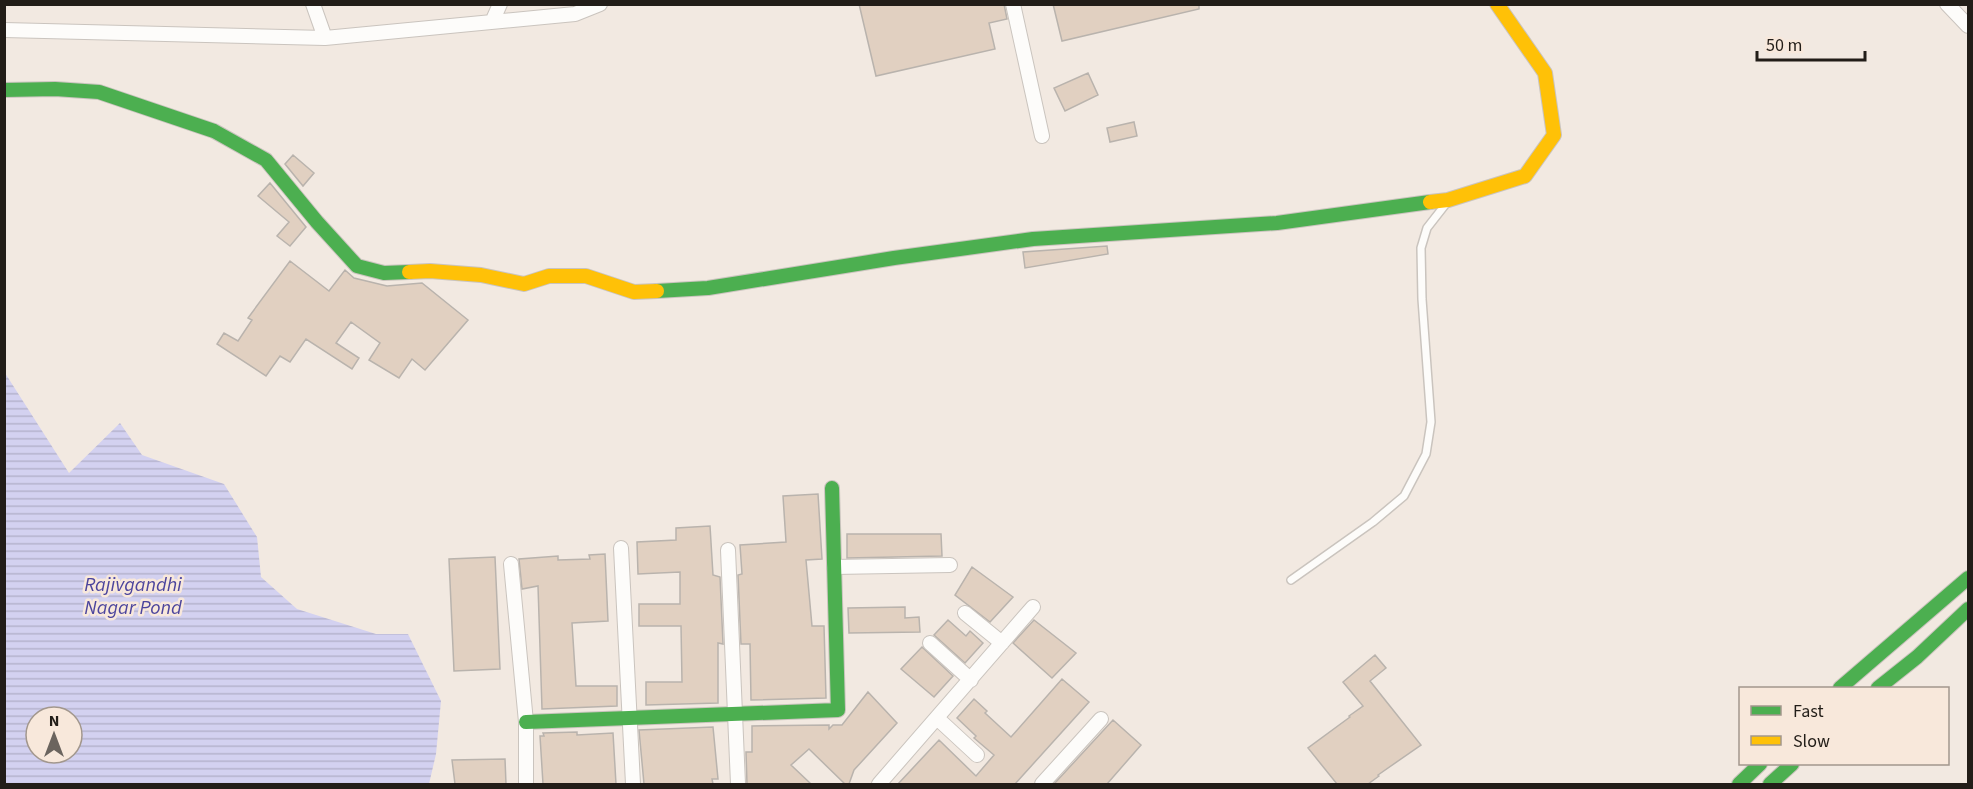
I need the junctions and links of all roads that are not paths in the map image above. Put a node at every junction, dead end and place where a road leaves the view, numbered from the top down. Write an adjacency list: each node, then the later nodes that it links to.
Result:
1 (313, 4): 10 (street)
2 (500, 4): 7 (street)
3 (600, 4): 7 (street)
4 (1013, 4): 12 (street)
5 (1497, 4): 13 (street)
6 (1947, 4): 8 (street)
7 (492, 22): 10 (street)
8 (1968, 26)
9 (4, 30): 10 (street)
10 (325, 38)
11 (4, 90): 13 (street)
12 (1042, 136)
13 (1448, 201): 21 (lane)
14 (832, 488): 19 (street)
15 (621, 548): 31 (street)
16 (728, 550): 30 (street)
17 (511, 564): 34 (street)
18 (950, 565): 19 (street)
19 (834, 567): 30 (street)
20 (1968, 578): 28 (street)
21 (1291, 580)
22 (1033, 607): 25 (street)
23 (1968, 609): 29 (street)
24 (965, 613): 25 (street)
25 (1002, 643): 27 (street)
26 (930, 644): 27 (street)
27 (971, 680): 32 (street)
28 (1841, 687)
29 (1879, 687)
30 (735, 714): 31 (street); 40 (street)
31 (630, 718): 34 (street); 39 (street)
32 (937, 718): 35 (street); 41 (street)
33 (1101, 719): 42 (street)
34 (526, 722): 38 (street)
35 (977, 755)
36 (1759, 765): 43 (street)
37 (1791, 765): 44 (street)
38 (526, 784)
39 (633, 784)
40 (738, 784)
41 (879, 784)
42 (1041, 784)
43 (1739, 784)
44 (1770, 784)

